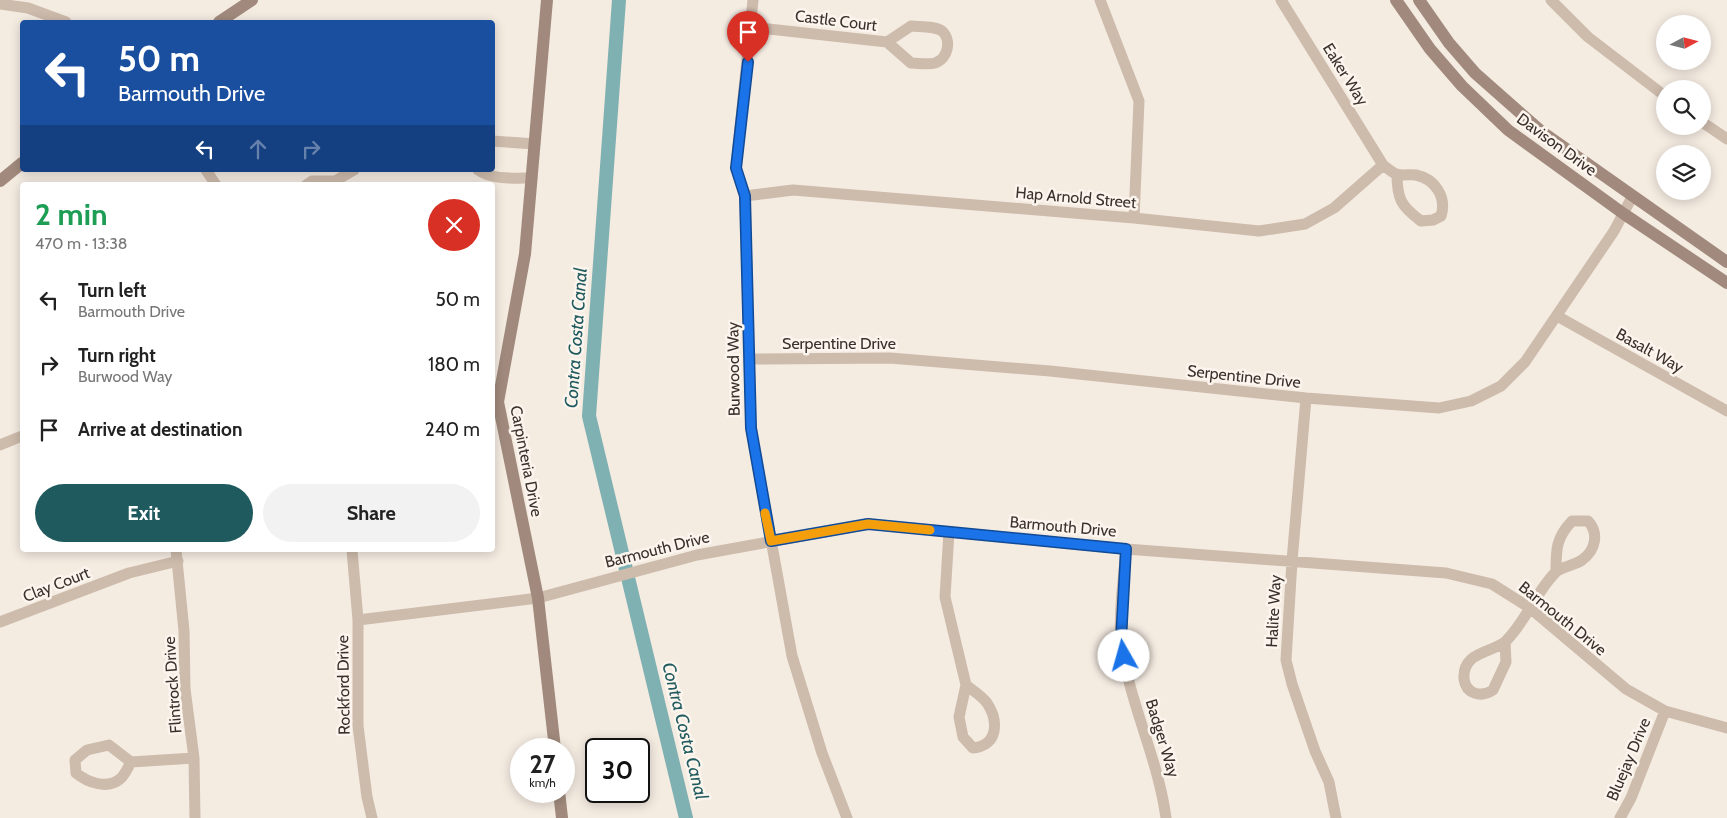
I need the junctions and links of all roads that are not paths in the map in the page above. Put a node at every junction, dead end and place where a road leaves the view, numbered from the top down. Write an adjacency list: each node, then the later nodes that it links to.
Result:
1 (252, 0): 12 (street)
2 (548, 0): 19 (street, Carpinteria Drive)
3 (753, 0): 13 (street, Burwood Way)
4 (1100, 0): 31 (street)
5 (1281, 0): 21 (street, Eaker Way)
6 (1396, 0): 30 (street, Davison Drive)
7 (1419, 0): 29 (street, Davison Drive)
8 (1551, 0): 15 (street)
9 (0, 4): 10 (street)
10 (29, 4): 11 (street)
11 (62, 20)
12 (222, 20)
13 (751, 26): 14 (street, Castle Court); 28 (street, Burwood Way)
14 (887, 42): 14 (street, Castle Court)
15 (1656, 89)
16 (1711, 128): 17 (street)
17 (1727, 139)
18 (495, 141): 19 (street)
19 (535, 144): 25 (street, Carpinteria Drive)
20 (20, 165): 27 (street)
21 (1383, 165): 24 (street); 31 (street, Hap Arnold Street)
22 (351, 172): 26 (street)
23 (481, 172): 25 (street)
24 (1397, 174): 24 (street)
25 (532, 178): 47 (street, Carpinteria Drive)
26 (310, 179)
27 (0, 181)
28 (745, 196): 31 (street, Hap Arnold Street); 35 (street, Burwood Way)
29 (1632, 197): 30 (street, Serpentine Drive); 32 (street, Davison Drive)
30 (1624, 214): 33 (street, Davison Drive); 34 (street, Serpentine Drive)
31 (1134, 218)
32 (1727, 262)
33 (1727, 282)
34 (1557, 316): 36 (street, Serpentine Drive); 37 (street, Basalt Way)
35 (750, 359): 36 (street, Serpentine Drive); 41 (street, Burwood Way)
36 (1306, 398): 45 (street, Halite Way)
37 (1727, 412)
38 (20, 437): 39 (street)
39 (0, 444)
40 (949, 532): 41 (street, Barmouth Drive); 42 (street, Barmouth Drive); 52 (street)
41 (771, 541): 47 (street, Barmouth Drive); 62 (street, Burwood Way)
42 (1126, 549): 45 (street, Barmouth Drive); 63 (street, Badger Way)
43 (352, 552): 49 (street, Rockford Drive)
44 (177, 555): 50 (street, Clay Court); 56 (street, Flintrock Drive)
45 (1292, 562): 48 (street, Barmouth Drive); 64 (street, Halite Way)
46 (1556, 571): 46 (street); 48 (street)
47 (538, 598): 49 (street, Barmouth Drive); 55 (street, Carpinteria Drive)
48 (1530, 608): 51 (street); 53 (street, Barmouth Drive)
49 (358, 620): 60 (street, Rockford Drive)
50 (1, 626)
51 (1505, 642): 51 (street)
52 (966, 685): 52 (street)
53 (1665, 711): 54 (street, Barmouth Drive); 65 (street, Bluejay Drive)
54 (1727, 728)
55 (554, 738)
56 (194, 758): 57 (street); 59 (street, Flintrock Drive)
57 (131, 762): 57 (street)
58 (561, 803): 61 (street)
59 (195, 818)
60 (372, 818)
61 (562, 818)
62 (847, 818)
63 (1166, 818)
64 (1336, 818)
65 (1620, 818)

